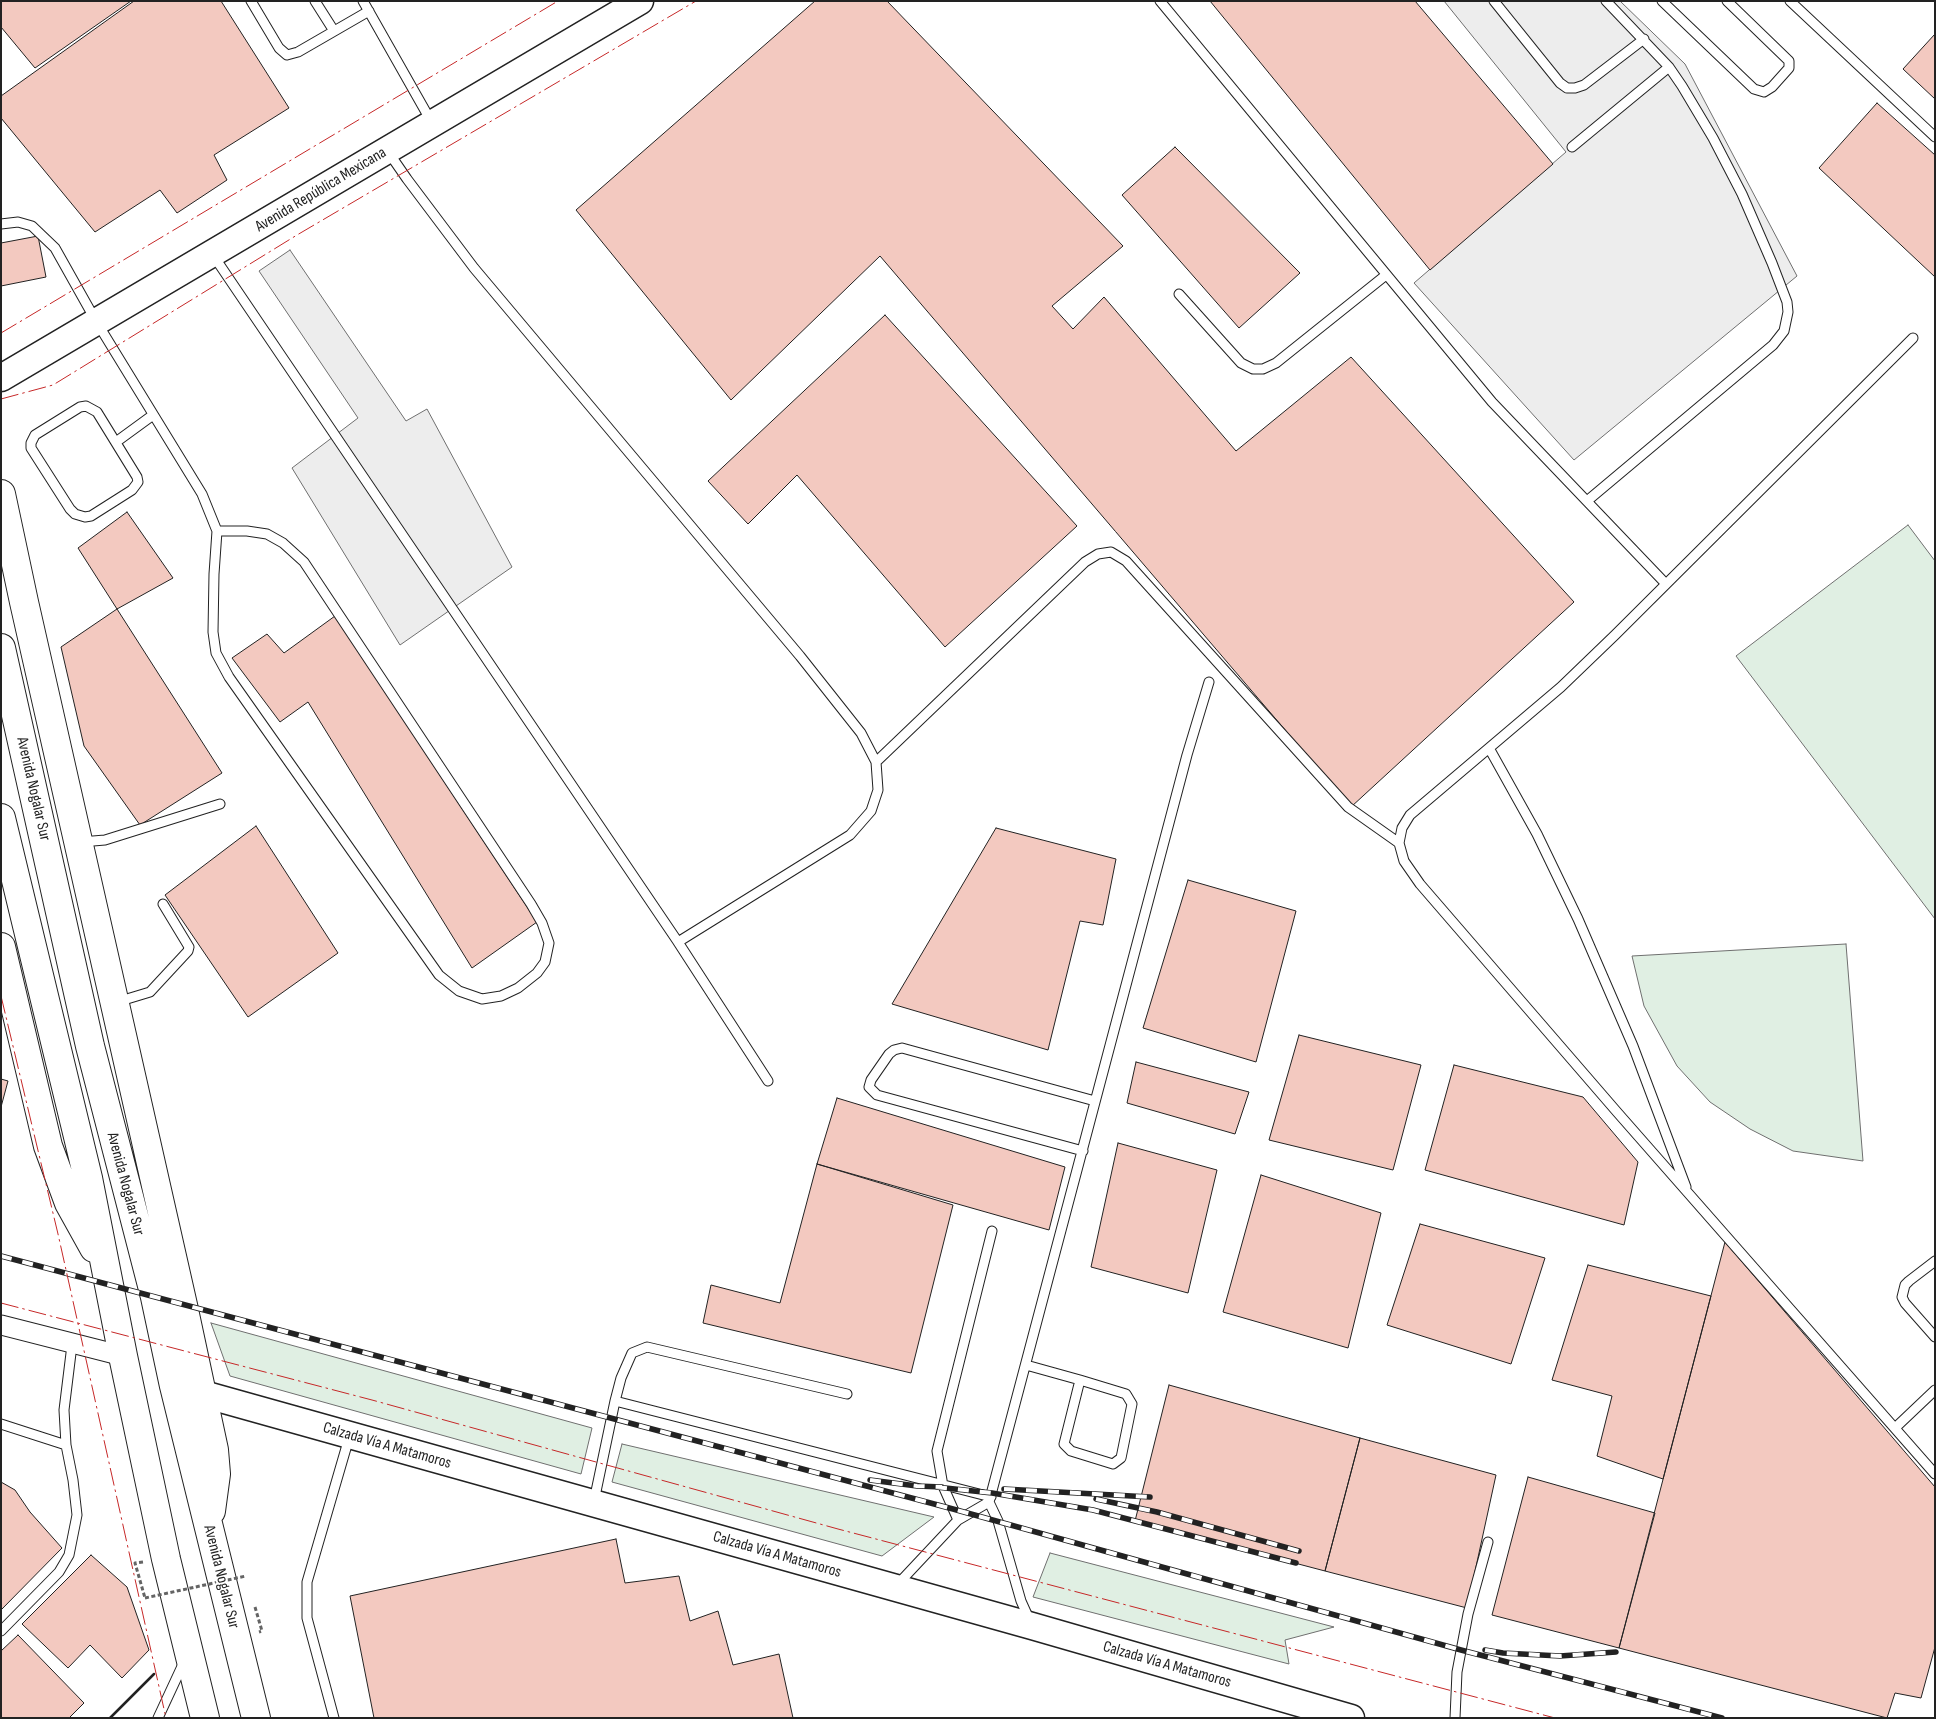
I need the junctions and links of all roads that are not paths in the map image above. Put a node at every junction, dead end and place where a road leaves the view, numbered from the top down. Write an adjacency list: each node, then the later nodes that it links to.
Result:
1 (251, 1): 12 (lane)
2 (315, 1): 12 (lane)
3 (363, 1): 11 (lane)
4 (640, 1): 15 (street, Avenida República Mexicana)
5 (1160, 1): 21 (lane)
6 (1494, 1): 13 (lane)
7 (1606, 1): 13 (lane)
8 (1662, 1): 9 (lane)
9 (1727, 1)
10 (1790, 1): 16 (lane)
11 (369, 10): 12 (lane); 15 (lane)
12 (334, 31)
13 (1644, 39): 14 (lane)
14 (1669, 67): 17 (lane); 29 (lane)
15 (433, 124): 18 (street, Avenida República Mexicana)
16 (1935, 137)
17 (1572, 147)
18 (388, 150): 20 (street, Avenida República Mexicana); 37 (lane)
19 (1, 224): 23 (lane)
20 (212, 254): 23 (street, Avenida República Mexicana); 43 (lane)
21 (1386, 275): 22 (lane); 29 (lane)
22 (1179, 294)
23 (96, 321): 25 (street, Avenida República Mexicana); 26 (lane)
24 (1913, 338): 32 (lane)
25 (1, 378)
26 (153, 415): 27 (lane); 30 (lane)
27 (116, 442): 27 (lane)
28 (2, 495): 33 (highway)
29 (1587, 501): 32 (lane)
30 (217, 531): 30 (lane)
31 (1, 583): 33 (highway)
32 (1666, 584): 36 (lane)
33 (24, 602): 40 (highway)
34 (1, 648): 72 (highway, Avenida Nogalar Sur)
35 (1209, 682): 47 (lane)
36 (1489, 748): 41 (lane); 49 (lane)
37 (876, 762): 41 (lane); 43 (lane)
38 (220, 804): 40 (lane)
39 (1, 818): 52 (highway, Avenida Nogalar Sur)
40 (78, 842): 45 (highway)
41 (1399, 843): 49 (lane)
42 (163, 904): 45 (lane)
43 (678, 942): 46 (lane)
44 (1, 947): 52 (highway)
45 (114, 1003): 60 (highway)
46 (768, 1081)
47 (1096, 1101): 48 (lane); 48 (lane)
48 (1083, 1150): 57 (lane)
49 (1688, 1193): 64 (lane)
50 (992, 1232): 68 (lane)
51 (1935, 1261): 54 (lane)
52 (106, 1270): 56 (highway, Avenida Nogalar Sur)
53 (1, 1325): 55 (street)
54 (1934, 1338)
55 (72, 1345): 56 (street); 66 (lane)
56 (123, 1356): 77 (highway, Avenida Nogalar Sur)
57 (1026, 1365): 58 (lane); 69 (lane)
58 (1080, 1380): 58 (lane)
59 (1935, 1390): 64 (lane)
60 (202, 1394): 65 (street, Calzada Vía A Matamoros); 72 (highway)
61 (847, 1394): 62 (lane)
62 (615, 1401): 68 (lane); 70 (lane)
63 (1, 1424): 66 (lane)
64 (1895, 1428): 67 (lane)
65 (350, 1435): 70 (street, Calzada Vía A Matamoros); 81 (lane)
66 (66, 1446): 76 (lane)
67 (1935, 1474)
68 (943, 1486): 69 (lane); 71 (lane)
69 (990, 1500): 71 (lane); 75 (lane)
70 (593, 1504): 74 (street, Calzada Vía A Matamoros)
71 (958, 1520): 74 (lane)
72 (208, 1525): 80 (highway, Avenida Nogalar Sur)
73 (1488, 1542): 83 (lane)
74 (894, 1588): 75 (street, Calzada Vía A Matamoros)
75 (1032, 1626): 82 (street, Calzada Vía A Matamoros)
76 (1, 1631)
77 (189, 1651): 78 (lane); 79 (highway, Avenida Nogalar Sur)
78 (158, 1718)
79 (205, 1718)
80 (256, 1718)
81 (334, 1718)
82 (1350, 1718)
83 (1455, 1718)

